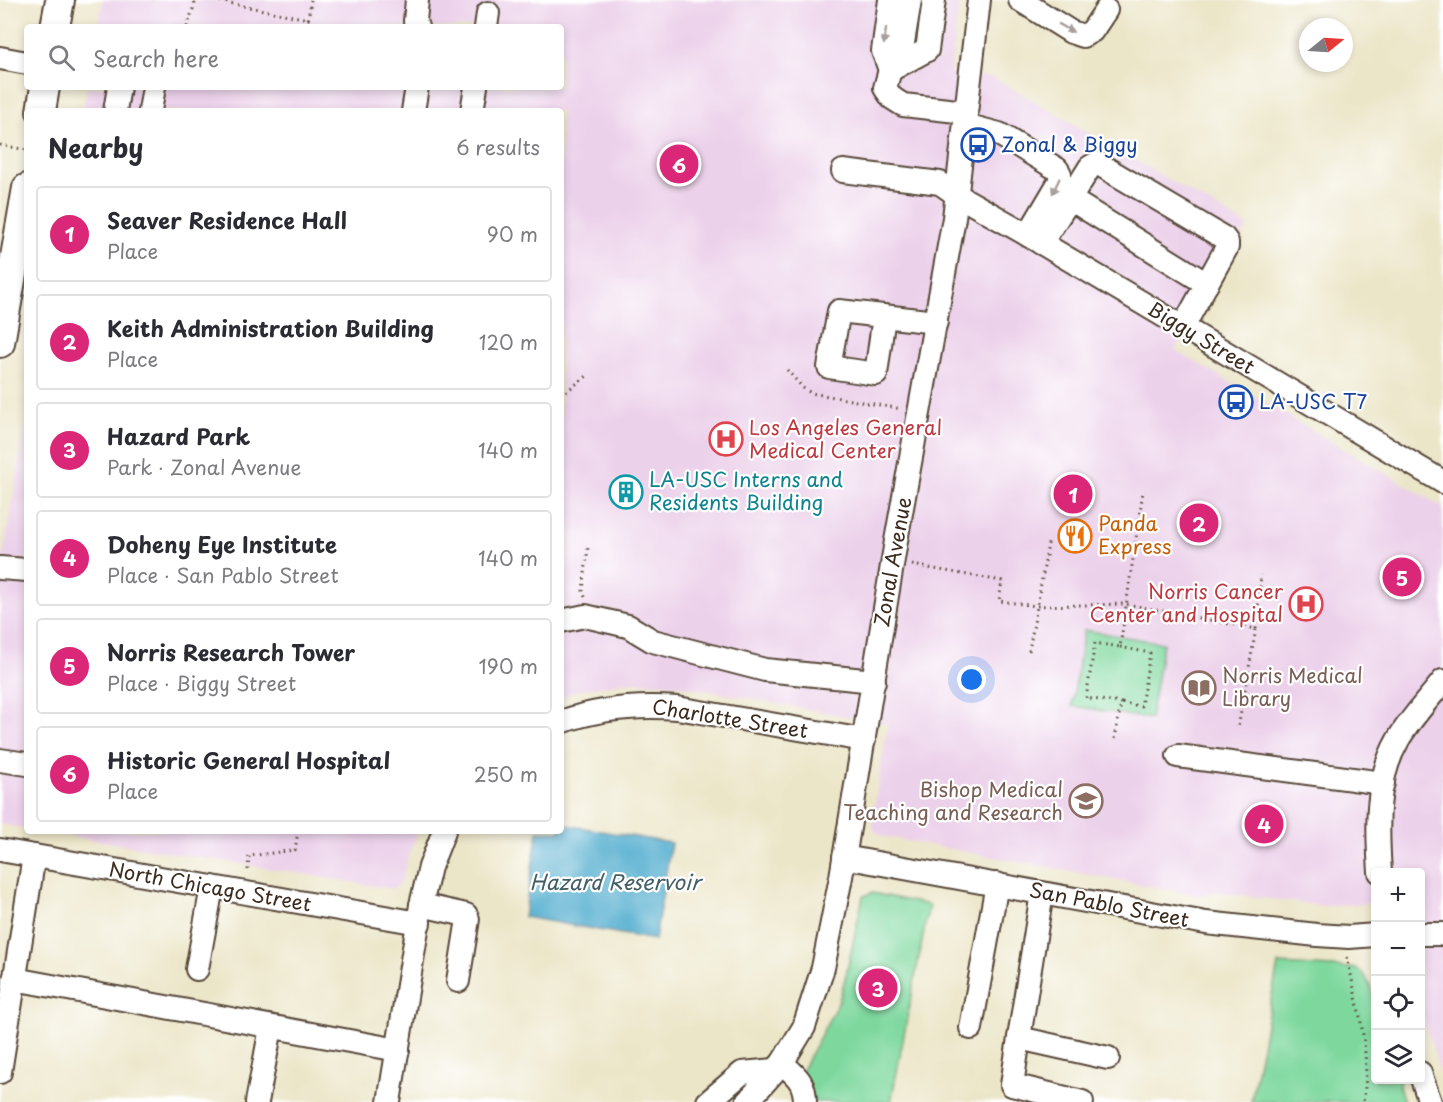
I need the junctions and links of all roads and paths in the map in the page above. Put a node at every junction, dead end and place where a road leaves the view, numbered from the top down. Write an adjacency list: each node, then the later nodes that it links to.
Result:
1 (60, 0): 14 (main road)
2 (196, 0): 15 (path)
3 (214, 0): 12 (path)
4 (311, 0): 12 (path)
5 (417, 0): 16 (street)
6 (890, 0): 19 (street, one-way to 19)
7 (910, 0): 19 (street)
8 (934, 0): 19 (street)
9 (979, 0): 30 (street, Zonal Avenue)
10 (1020, 0): 11 (street, one-way to 11)
11 (1103, 8)
12 (308, 19): 13 (path)
13 (312, 21)
14 (56, 24)
15 (188, 24)
16 (416, 24)
17 (0, 58): 18 (street)
18 (24, 62)
19 (890, 70): 30 (street)
20 (44, 90): 25 (main road)
21 (118, 90): 26 (street)
22 (154, 90): 27 (street)
23 (416, 90): 28 (street)
24 (476, 90): 29 (street)
25 (41, 108)
26 (116, 108)
27 (150, 108)
28 (414, 108)
29 (472, 108)
30 (966, 119): 34 (street, Zonal Avenue); 37 (street, one-way to 37)
31 (0, 145): 32 (path)
32 (24, 149)
33 (843, 171): 34 (street, Biggy Street)
34 (957, 195): 37 (street, Biggy Street); 41 (street, Zonal Avenue)
35 (1067, 203): 37 (street); 38 (street); 38 (street)
36 (24, 206): 39 (main road)
37 (1034, 239): 42 (street, Biggy Street)
38 (1207, 284): 42 (street)
39 (4, 285): 43 (main road)
40 (884, 316): 41 (street)
41 (936, 322): 63 (street, Zonal Avenue)
42 (1183, 327): 48 (street, Biggy Street)
43 (1, 331)
44 (787, 370): 47 (path)
45 (590, 374): 46 (path)
46 (564, 392)
47 (902, 409)
48 (1443, 482)
49 (1143, 491): 57 (path)
50 (1049, 539): 58 (path)
51 (588, 547): 56 (path)
52 (912, 565): 58 (path)
53 (0, 568): 54 (street)
54 (24, 570)
55 (1261, 575): 60 (path)
56 (585, 597)
57 (1126, 604): 58 (path); 60 (path); 61 (path)
58 (1037, 606): 62 (path)
59 (564, 620): 63 (street)
60 (1256, 630): 67 (path)
61 (1120, 647): 65 (path); 65 (path)
62 (1029, 651)
63 (874, 681): 69 (street, Zonal Avenue)
64 (1443, 681): 73 (street)
65 (1120, 704): 68 (path)
66 (564, 721): 69 (street, Charlotte Street)
67 (1238, 728)
68 (1115, 739)
69 (864, 740): 78 (street, Zonal Avenue)
70 (1178, 756): 73 (street)
71 (0, 759): 72 (street)
72 (24, 763)
73 (1383, 783): 79 (street)
74 (298, 834): 80 (path)
75 (443, 834): 84 (street)
76 (0, 850): 77 (street, North Chicago Street)
77 (34, 856): 82 (street, North Chicago Street); 90 (street)
78 (844, 857): 81 (street, San Pablo Street); 97 (street, Zonal Avenue)
79 (1380, 868)
80 (248, 870)
81 (997, 884): 83 (street, San Pablo Street); 92 (street)
82 (212, 888): 84 (street, North Chicago Street); 89 (street)
83 (1042, 893): 87 (street, San Pablo Street); 94 (street)
84 (420, 914): 91 (street, North Chicago Street); 95 (street)
85 (1425, 934): 86 (street)
86 (1443, 934)
87 (1371, 935)
88 (1347, 957): 106 (path)
89 (197, 969)
90 (14, 979): 95 (street); 98 (street)
91 (459, 981)
92 (972, 1028)
93 (269, 1038): 100 (street)
94 (1019, 1038): 96 (street); 105 (street)
95 (398, 1050): 101 (street)
96 (1108, 1058)
97 (778, 1066): 102 (street); 103 (street, Zonal Avenue); 104 (street)
98 (0, 1072)
99 (1424, 1084): 107 (street)
100 (257, 1102)
101 (389, 1102)
102 (708, 1102)
103 (747, 1102)
104 (805, 1102)
105 (1082, 1102)
106 (1363, 1102)
107 (1430, 1102)

